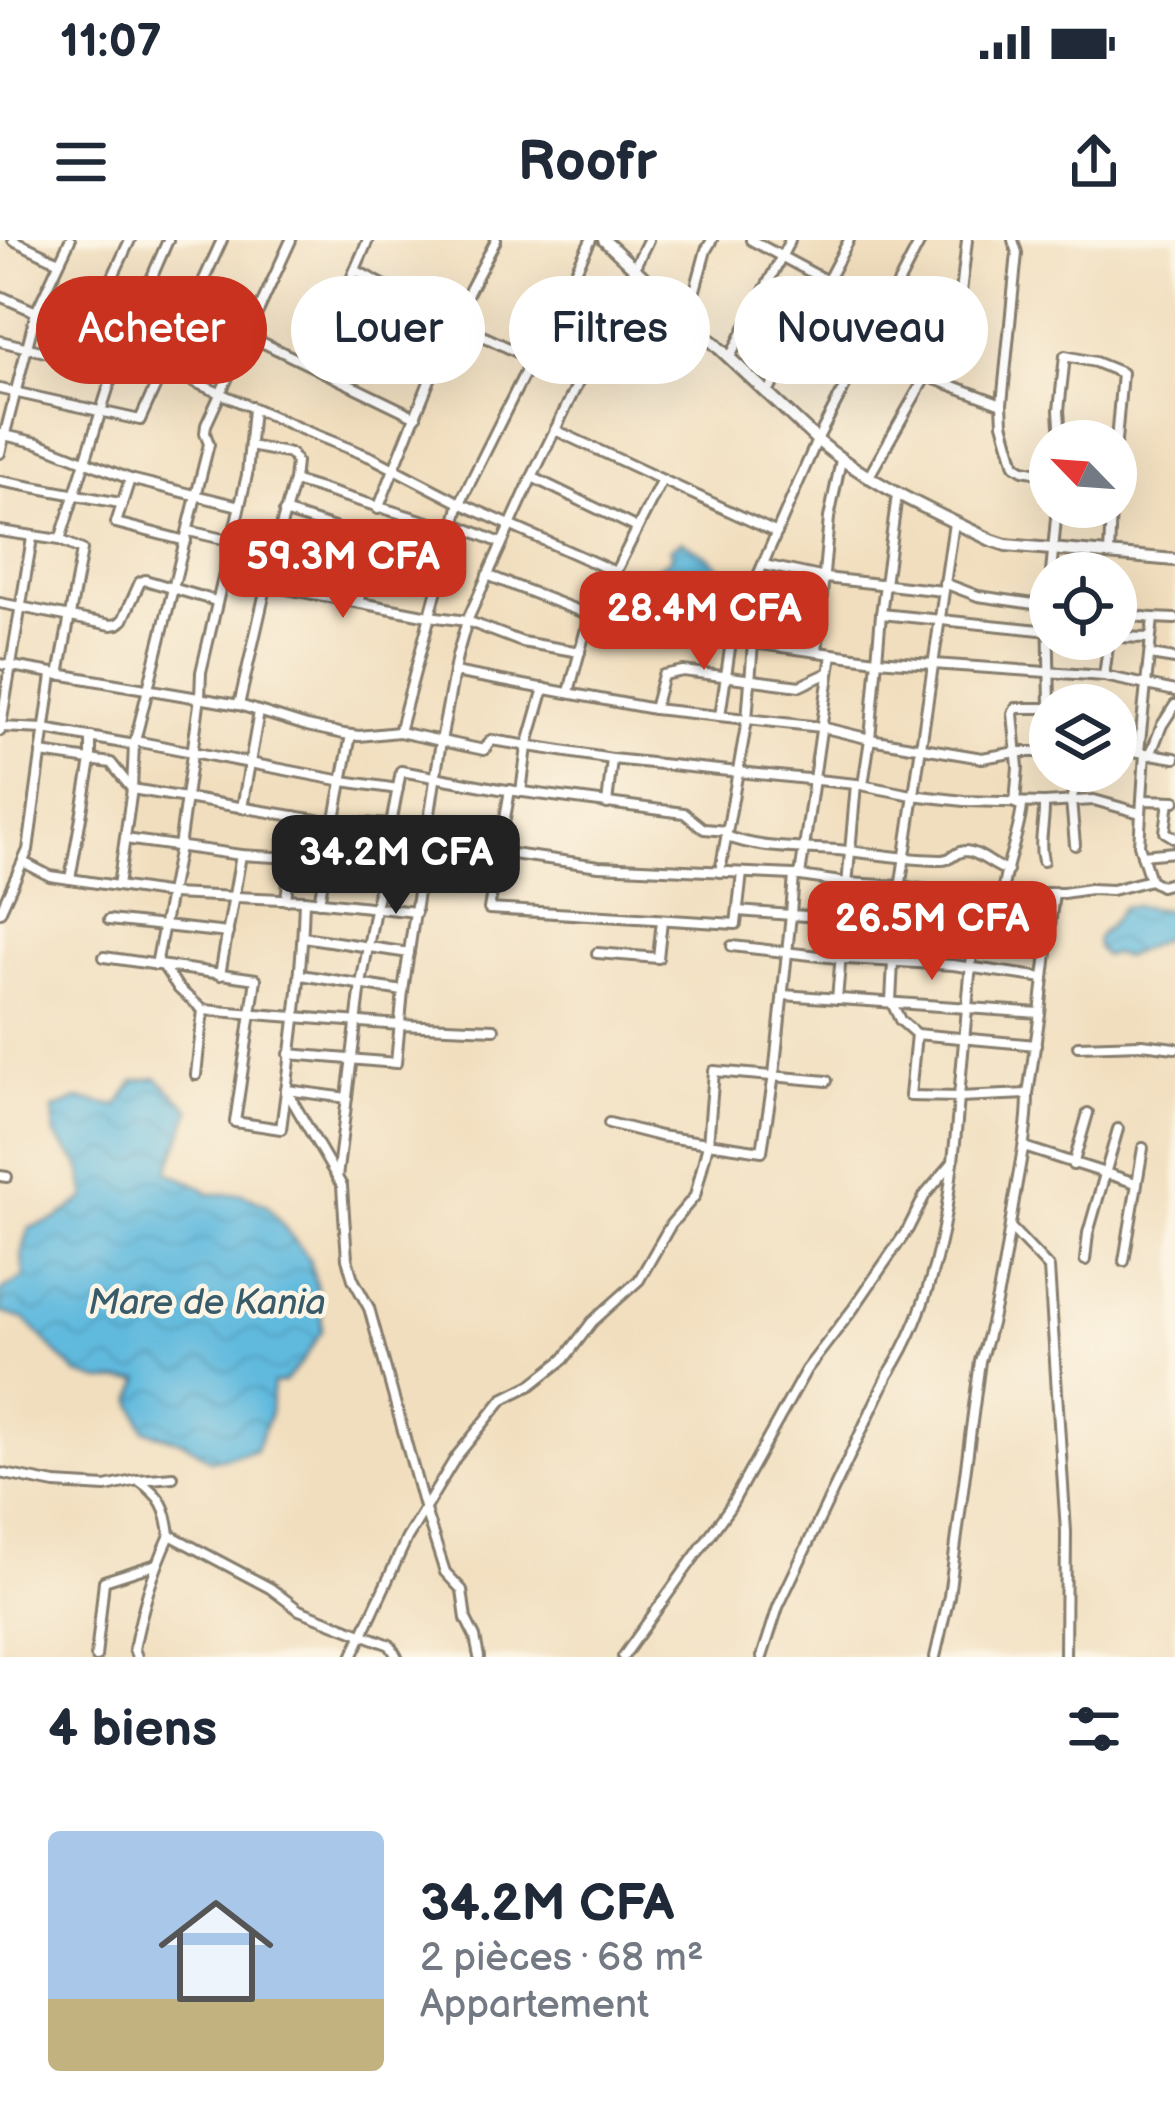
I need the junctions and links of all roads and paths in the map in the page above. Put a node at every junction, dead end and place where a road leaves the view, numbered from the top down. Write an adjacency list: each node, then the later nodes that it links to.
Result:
1 (13, 240): 20 (street)
2 (70, 240): 20 (street)
3 (130, 240): 24 (street)
4 (168, 240): 25 (street)
5 (222, 240): 26 (street)
6 (291, 240): 38 (street)
7 (368, 240): 22 (street)
8 (496, 240): 29 (street)
9 (591, 240): 30 (street)
10 (604, 240): 21 (street)
11 (648, 240): 21 (street)
12 (712, 240): 33 (street)
13 (751, 240): 19 (street)
14 (790, 240): 19 (street)
15 (848, 240): 35 (street)
16 (921, 240): 36 (street)
17 (967, 240): 37 (street)
18 (1013, 240): 62 (street)
19 (781, 257): 34 (street); 45 (street)
20 (59, 262): 23 (street)
21 (634, 268): 31 (street); 32 (street)
22 (355, 270): 27 (street); 28 (street)
23 (53, 276)
24 (113, 276)
25 (152, 276)
26 (205, 276)
27 (352, 276)
28 (366, 276)
29 (478, 276)
30 (573, 276)
31 (630, 276)
32 (643, 276)
33 (699, 276)
34 (817, 276)
35 (830, 276)
36 (901, 276)
37 (963, 276)
38 (267, 291)
39 (0, 296): 40 (street)
40 (36, 312): 43 (street)
41 (710, 339): 45 (street)
42 (0, 341): 43 (street)
43 (27, 347): 44 (street); 59 (street)
44 (36, 349)
45 (730, 357): 61 (street)
46 (109, 384): 64 (street)
47 (156, 384): 64 (street)
48 (199, 384): 60 (street)
49 (224, 384): 60 (street)
50 (350, 384): 65 (street)
51 (429, 384): 65 (street)
52 (520, 384): 87 (street)
53 (578, 384): 68 (street)
54 (773, 384): 61 (street)
55 (845, 384): 70 (street)
56 (921, 384): 78 (street)
57 (948, 384): 62 (street)
58 (0, 389): 59 (street)
59 (15, 392): 64 (street); 69 (street)
60 (220, 393): 63 (street); 84 (street)
61 (767, 395): 70 (street)
62 (1002, 404): 76 (street)
63 (253, 408): 71 (street); 75 (street)
64 (101, 411): 74 (street)
65 (416, 417): 75 (street)
66 (1060, 420): 67 (street)
67 (1118, 420)
68 (555, 430): 77 (street); 80 (street)
69 (2, 434): 72 (street); 74 (street)
70 (817, 440): 73 (street); 97 (street)
71 (250, 446): 82 (street); 88 (street)
72 (0, 453)
73 (841, 460): 78 (street); 112 (street)
74 (85, 462): 79 (street); 83 (street)
75 (393, 470): 87 (street); 89 (street)
76 (1029, 471)
77 (532, 477): 93 (street); 94 (street)
78 (868, 478): 85 (street)
79 (130, 479): 84 (street); 86 (street)
80 (662, 480): 94 (street); 97 (street)
81 (0, 481): 83 (street)
82 (294, 481): 89 (street); 90 (street)
83 (77, 494): 86 (street); 100 (street)
84 (197, 495): 88 (street); 98 (street)
85 (897, 495): 91 (street); 114 (street)
86 (120, 503): 98 (street)
87 (460, 503): 92 (street); 93 (street)
88 (239, 506): 101 (street)
89 (378, 508): 92 (street)
90 (284, 512): 102 (street); 104 (street)
91 (954, 523): 105 (street); 115 (street)
92 (452, 526): 103 (street); 124 (street)
93 (509, 526): 103 (street); 110 (street)
94 (637, 527): 110 (street)
95 (1056, 528): 105 (street)
96 (0, 532): 99 (street)
97 (777, 533): 109 (street)
98 (187, 536): 101 (street); 116 (street)
99 (32, 537): 100 (street); 121 (street)
100 (60, 541): 123 (street)
101 (231, 541): 104 (street); 117 (street)
102 (378, 542)
103 (501, 543): 111 (street)
104 (275, 547): 113 (street); 118 (street)
105 (1054, 550): 106 (street)
106 (1076, 552)
107 (1137, 557): 108 (street)
108 (1175, 560)
109 (764, 566): 112 (street); 132 (street)
110 (614, 572): 125 (street)
111 (487, 575): 125 (street); 130 (street)
112 (826, 578): 114 (street); 137 (street)
113 (266, 585): 118 (street); 160 (street)
114 (884, 586): 115 (street); 122 (street)
115 (944, 587): 120 (street); 126 (street)
116 (173, 590): 117 (street); 123 (street); 156 (street)
117 (216, 601): 159 (street)
118 (358, 602): 124 (street)
119 (0, 603): 121 (street)
120 (1029, 603)
121 (20, 607): 123 (street); 144 (street)
122 (880, 614): 126 (street); 141 (street)
123 (69, 616): 149 (street)
124 (428, 616): 130 (street); 170 (street)
125 (592, 616): 136 (street)
126 (940, 618): 131 (street); 145 (street)
127 (1137, 618): 128 (street)
128 (1153, 618): 129 (street); 134 (street)
129 (1175, 619)
130 (467, 621): 136 (street); 146 (street)
131 (1029, 629)
132 (733, 635): 135 (street); 151 (street)
133 (1137, 638): 134 (street)
134 (1150, 638): 139 (street)
135 (753, 643): 137 (street); 152 (street)
136 (580, 652): 157 (street)
137 (818, 652): 138 (street)
138 (832, 654): 141 (street); 148 (street)
139 (1150, 655): 140 (street); 154 (street)
140 (1175, 659)
141 (876, 660): 145 (street); 173 (street)
142 (1050, 660): 147 (street)
143 (1108, 660): 150 (street)
144 (5, 665): 149 (street); 168 (street)
145 (933, 666): 147 (street); 177 (street)
146 (454, 672): 155 (street); 174 (street)
147 (1050, 672): 150 (street); 153 (street)
148 (828, 673): 152 (street); 167 (street)
149 (55, 675): 156 (street); 169 (street)
150 (1104, 676): 154 (street)
151 (725, 678): 152 (street); 163 (street); 165 (street)
152 (749, 681): 166 (street)
153 (1050, 684)
154 (1146, 684): 158 (street); 183 (street)
155 (544, 688): 157 (street); 176 (street)
156 (149, 690): 159 (street); 175 (street)
157 (569, 692): 163 (street)
158 (1175, 692)
159 (200, 697): 160 (street); 178 (street)
160 (239, 705): 164 (street)
161 (1175, 705): 183 (street)
162 (1029, 708): 179 (street)
163 (654, 709): 165 (street)
164 (259, 712): 171 (street); 187 (street)
165 (720, 716): 166 (street)
166 (747, 720): 167 (street); 188 (street)
167 (821, 727): 173 (street); 190 (street)
168 (0, 729): 169 (street)
169 (44, 729): 172 (street); 182 (street)
170 (399, 732): 171 (street); 174 (street)
171 (351, 735): 191 (street)
172 (91, 737): 175 (street); 186 (street)
173 (870, 739): 177 (street); 192 (street)
174 (441, 741): 176 (street); 189 (street)
175 (135, 743): 178 (street); 193 (street)
176 (527, 747): 185 (street); 195 (street)
177 (921, 748): 179 (street); 197 (street)
178 (192, 751): 187 (street); 198 (street)
179 (1017, 752): 180 (street); 202 (street)
180 (1029, 752)
181 (1137, 752): 183 (street)
182 (40, 753): 186 (street); 226 (street)
183 (1144, 754): 184 (street); 200 (street)
184 (1175, 758)
185 (611, 759): 188 (street); 204 (street)
186 (91, 761): 193 (street); 233 (street)
187 (251, 761): 191 (street); 205 (street)
188 (739, 774): 190 (street); 211 (street)
189 (436, 776): 194 (street); 195 (street); 210 (street)
190 (812, 780): 192 (street); 216 (street)
191 (343, 781): 194 (street); 208 (street)
192 (859, 785): 197 (street); 217 (street)
193 (132, 789): 198 (street); 212 (street)
194 (398, 789): 209 (street)
195 (516, 791): 204 (street); 219 (street)
196 (1073, 792): 199 (street)
197 (912, 795): 202 (street); 224 (street)
198 (185, 800): 205 (street); 215 (street)
199 (1071, 800): 203 (street); 206 (street); 214 (street)
200 (1143, 800): 201 (street); 206 (street)
201 (1172, 801): 213 (street)
202 (1016, 803): 203 (street); 229 (street)
203 (1044, 803): 225 (street)
204 (608, 804): 211 (street)
205 (242, 808): 207 (street)
206 (1140, 813): 221 (street)
207 (295, 816): 208 (street); 223 (street)
208 (334, 820): 209 (street); 222 (street)
209 (392, 825): 210 (street); 227 (street)
210 (428, 834): 219 (street); 228 (street)
211 (727, 834): 216 (street); 230 (street)
212 (125, 838): 215 (street); 237 (street)
213 (1175, 838)
214 (1075, 845)
215 (178, 847): 220 (street); 240 (street)
216 (804, 848): 217 (street); 232 (street)
217 (849, 851): 224 (street); 235 (street)
218 (1175, 851): 221 (street)
219 (497, 852): 230 (street); 253 (street)
220 (241, 855): 223 (street); 243 (street)
221 (1142, 855): 234 (street)
222 (328, 856): 223 (street); 227 (street); 246 (street)
223 (292, 858): 244 (street)
224 (904, 858): 229 (street); 238 (street)
225 (1043, 861)
226 (23, 862): 233 (street); 249 (street)
227 (385, 864): 228 (street); 247 (street)
228 (423, 869): 250 (street)
229 (1007, 871): 241 (street)
230 (721, 872): 231 (street)
231 (742, 873): 232 (street); 248 (street)
232 (797, 876): 235 (street); 251 (street)
233 (70, 879): 237 (street)
234 (1150, 880): 236 (street); 239 (street)
235 (847, 883): 238 (street); 254 (street)
236 (1175, 883)
237 (118, 886): 240 (street)
238 (900, 886): 242 (street); 255 (street)
239 (1054, 892): 241 (street); 260 (street)
240 (171, 894): 243 (street); 256 (street)
241 (1002, 895): 242 (street)
242 (977, 897): 257 (street)
243 (233, 899): 244 (street); 258 (street)
244 (286, 900): 245 (street)
245 (304, 900): 246 (street); 259 (street)
246 (319, 902): 247 (street)
247 (376, 909): 250 (street); 262 (street)
248 (738, 911): 251 (street); 253 (street)
249 (0, 912)
250 (416, 912): 264 (street)
251 (791, 915): 254 (street); 263 (street)
252 (109, 920): 256 (street)
253 (662, 920): 265 (street)
254 (844, 920): 255 (street); 267 (street)
255 (895, 922): 257 (street); 268 (street)
256 (164, 928): 258 (street); 269 (street)
257 (976, 932): 260 (street); 270 (street)
258 (228, 933): 271 (street)
259 (303, 937): 262 (street); 272 (street)
260 (1047, 940): 273 (street)
261 (731, 946): 263 (street)
262 (368, 947): 264 (street); 274 (street)
263 (789, 951): 267 (street); 276 (street)
264 (409, 953): 275 (street)
265 (597, 953)
266 (104, 956): 269 (street)
267 (840, 958): 268 (street); 277 (street)
268 (894, 962): 270 (street); 278 (street)
269 (160, 966): 271 (street); 280 (street)
270 (973, 968): 273 (street); 279 (street)
271 (220, 975): 281 (street)
272 (301, 975): 274 (street); 283 (street)
273 (1044, 978): 282 (street)
274 (361, 984): 275 (street); 284 (street)
275 (403, 991): 285 (street)
276 (783, 995): 277 (street); 294 (street)
277 (837, 1000): 278 (street)
278 (891, 1000): 279 (street); 287 (street)
279 (969, 1009): 282 (street); 288 (street)
280 (203, 1010): 281 (street); 295 (street)
281 (252, 1012): 283 (street); 297 (street)
282 (1040, 1013): 289 (street)
283 (293, 1015): 284 (street); 292 (street)
284 (356, 1020): 285 (street); 293 (street)
285 (400, 1025): 286 (street); 293 (street)
286 (494, 1028)
287 (916, 1034): 288 (street); 299 (street)
288 (964, 1040): 289 (street); 299 (street)
289 (1036, 1045): 298 (street)
290 (1078, 1046): 291 (street)
291 (1175, 1048)
292 (289, 1054): 293 (street); 297 (street)
293 (352, 1058): 300 (street)
294 (774, 1075): 296 (street); 304 (street); 304 (street)
295 (196, 1076)
296 (827, 1082)
297 (286, 1090): 300 (street); 310 (street)
298 (1028, 1094): 299 (street); 305 (street)
299 (959, 1097): 307 (street)
300 (347, 1098): 310 (street)
301 (1088, 1113): 308 (street)
302 (609, 1124): 304 (street)
303 (1118, 1129): 309 (street)
304 (708, 1144): 318 (street)
305 (1024, 1147): 308 (street); 312 (street)
306 (1143, 1148): 311 (street)
307 (954, 1161): 327 (street); 328 (street)
308 (1073, 1165): 309 (street)
309 (1107, 1175): 311 (street); 313 (street)
310 (337, 1178): 318 (street)
311 (1136, 1183): 314 (street)
312 (1011, 1228): 329 (street); 330 (street)
313 (1084, 1260)
314 (1124, 1261)
315 (0, 1473): 317 (street)
316 (173, 1478): 317 (street)
317 (138, 1480): 319 (street)
318 (424, 1507): 321 (street); 326 (street)
319 (170, 1535): 320 (street); 321 (street)
320 (157, 1564): 322 (street); 323 (street)
321 (363, 1634): 324 (street); 325 (street)
322 (96, 1657)
323 (137, 1657)
324 (352, 1657)
325 (397, 1657)
326 (479, 1657)
327 (623, 1657)
328 (762, 1657)
329 (935, 1657)
330 (1065, 1657)

